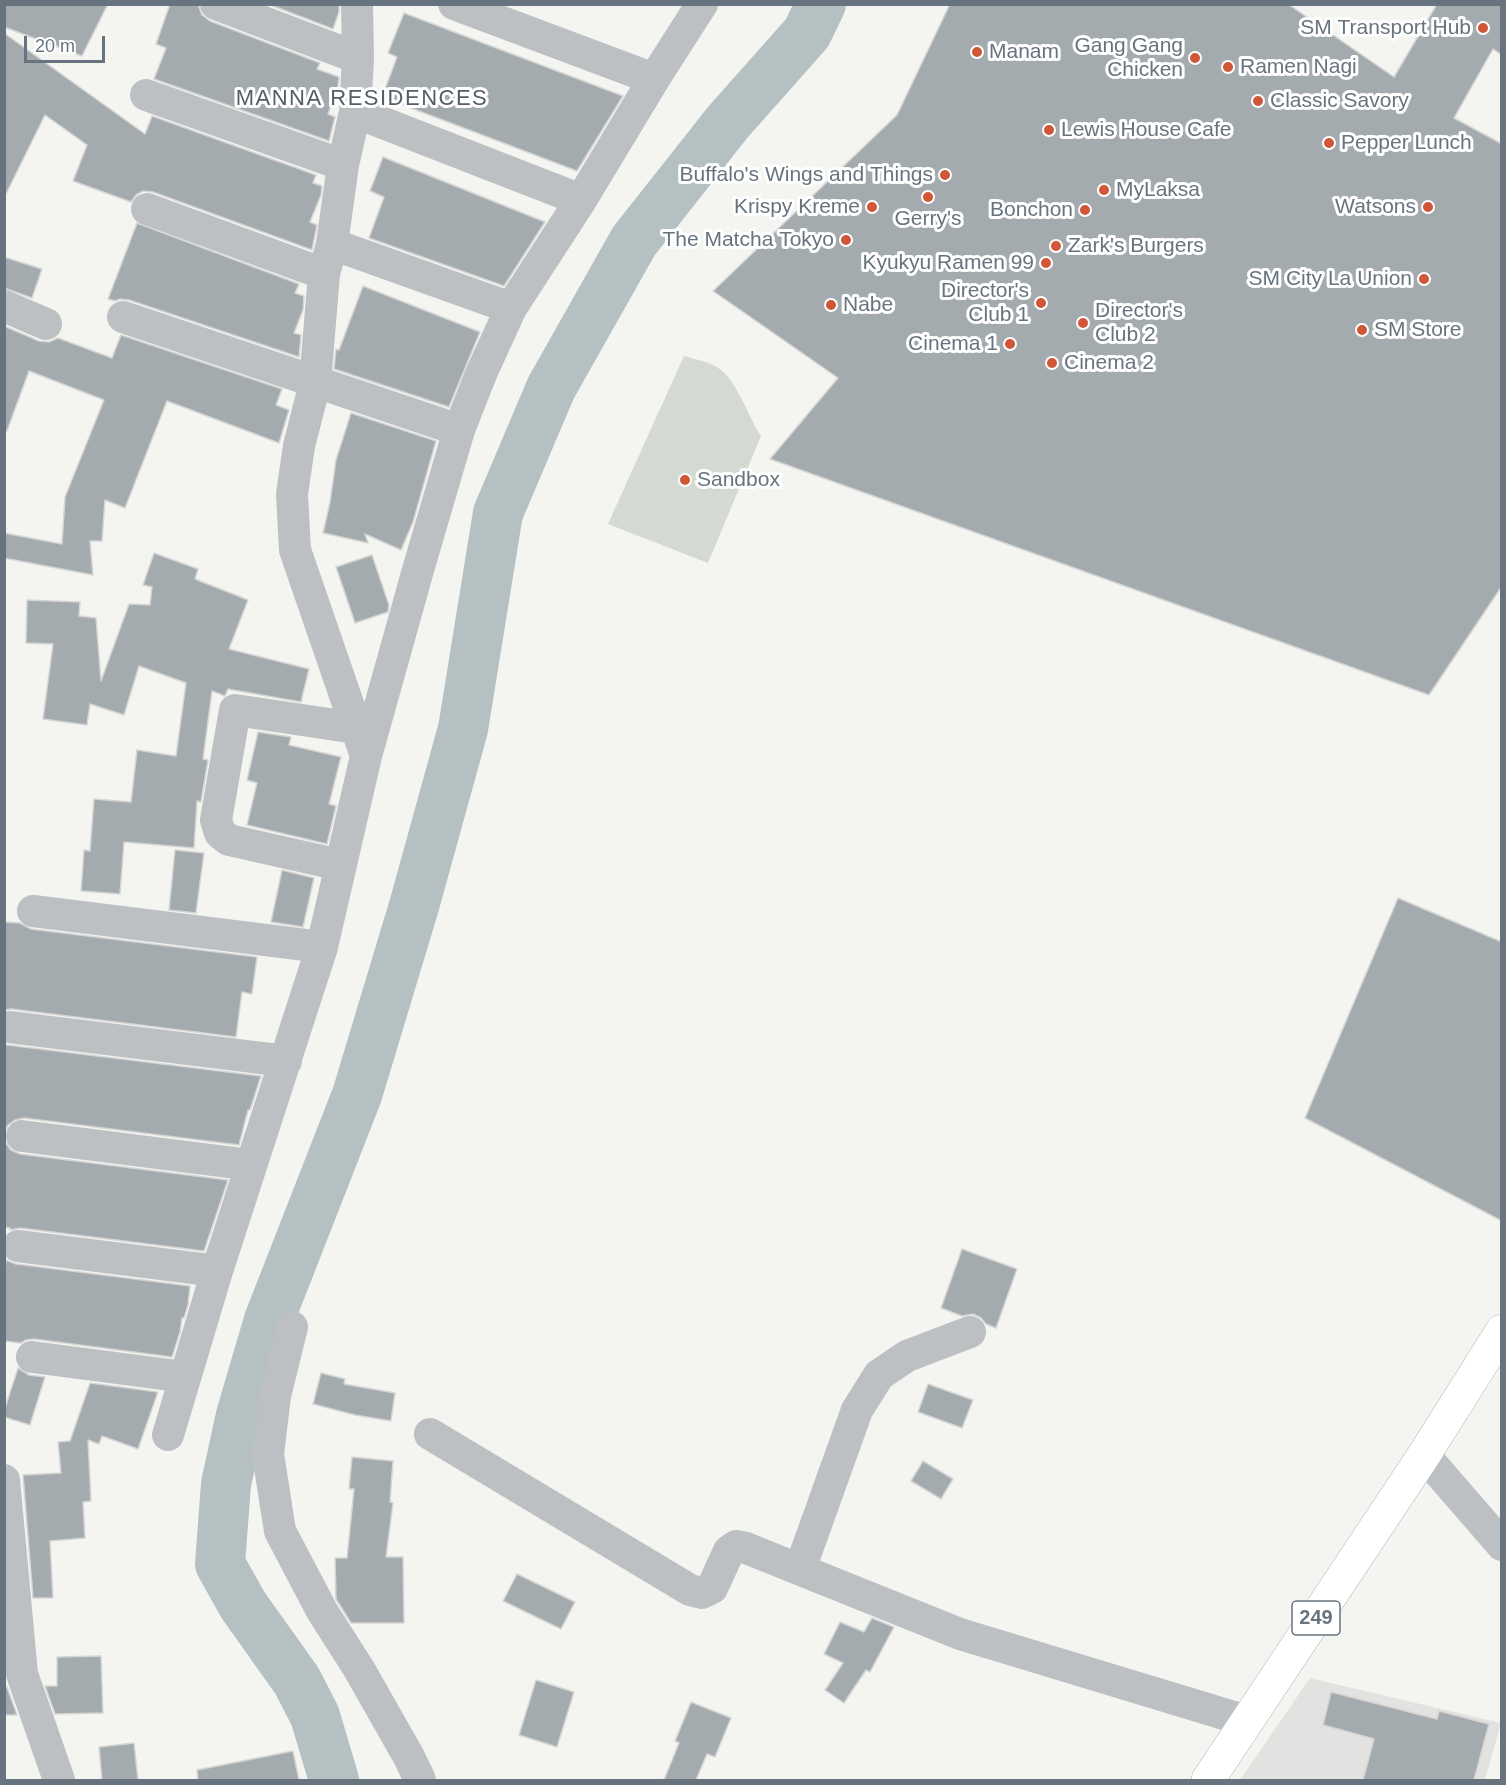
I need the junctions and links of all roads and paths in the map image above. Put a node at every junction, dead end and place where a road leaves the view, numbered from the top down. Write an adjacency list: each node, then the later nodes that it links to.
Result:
1 (216, 4): 5 (street)
2 (357, 4): 5 (street)
3 (454, 4): 6 (street)
4 (702, 4): 6 (street)
5 (358, 58): 8 (street)
6 (654, 79): 10 (street)
7 (146, 95): 9 (street)
8 (355, 111): 9 (street); 10 (street)
9 (343, 165): 12 (street)
10 (581, 200): 15 (street)
11 (147, 209): 13 (street)
12 (332, 244): 13 (street); 15 (street)
13 (324, 274): 18 (street)
14 (4, 306): 17 (street)
15 (511, 308): 19 (street)
16 (123, 317): 18 (street)
17 (45, 324)
18 (315, 383): 19 (street); 20 (street)
19 (459, 430): 20 (street)
20 (361, 742): 21 (street); 21 (street)
21 (340, 865): 23 (street)
22 (33, 911): 23 (street)
23 (322, 947): 25 (street)
24 (9, 1027): 25 (street)
25 (286, 1061): 27 (street)
26 (22, 1136): 27 (street)
27 (251, 1165): 29 (street)
28 (18, 1246): 29 (street)
29 (217, 1271): 34 (street)
30 (292, 1327): 43 (street)
31 (1502, 1331): 37 (highway, 249)
32 (970, 1332): 40 (street)
33 (32, 1357): 34 (street)
34 (185, 1377): 36 (street)
35 (430, 1434): 40 (street)
36 (168, 1435)
37 (1424, 1455): 39 (street); 41 (highway, 249)
38 (4, 1480): 42 (street)
39 (1502, 1545)
40 (800, 1569): 41 (street)
41 (1247, 1721): 44 (highway, 249)
42 (58, 1780)
43 (420, 1780)
44 (1208, 1780)

